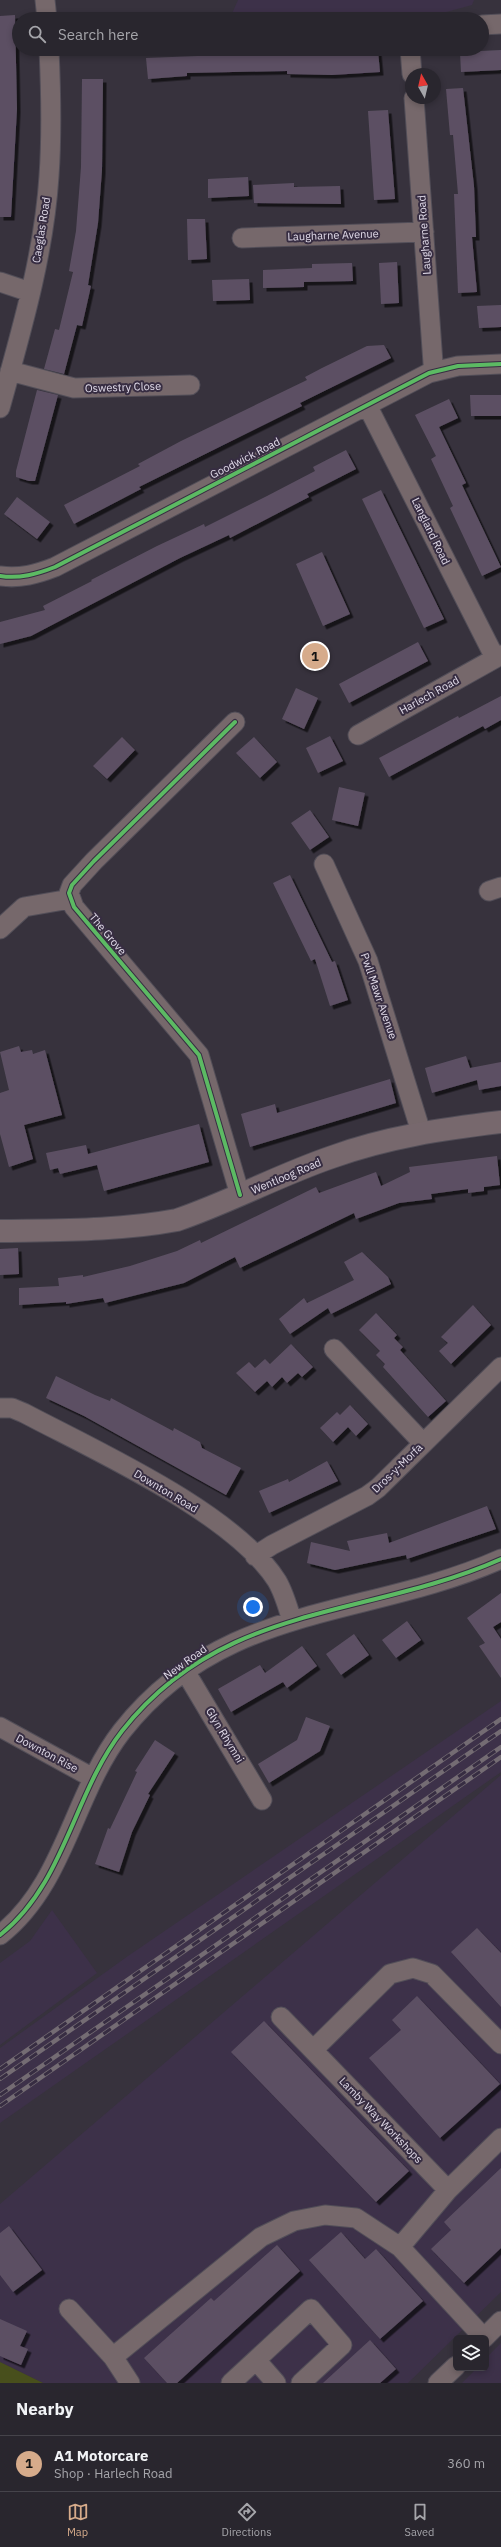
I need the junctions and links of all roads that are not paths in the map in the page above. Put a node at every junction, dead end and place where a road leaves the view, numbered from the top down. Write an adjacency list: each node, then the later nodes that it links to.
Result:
1 (45, 0): 2 (street)
2 (46, 12)
3 (501, 24): 4 (street)
4 (489, 25)
5 (49, 56): 12 (street, Caeglas Road)
6 (411, 56): 7 (street)
7 (412, 68)
8 (414, 104): 9 (street, Laugharne Road)
9 (424, 232): 10 (street, Laugharne Avenue); 15 (street, Laugharne Road)
10 (242, 238)
11 (0, 282): 12 (street)
12 (30, 292): 14 (street, Caeglas Road)
13 (501, 364): 15 (street, Goodwick Road)
14 (10, 371): 16 (street, Oswestry Close); 18 (street, Caeglas Road)
15 (435, 371): 17 (street, Goodwick Road)
16 (190, 385)
17 (367, 405): 19 (street, Goodwick Road); 20 (street, Langland Road)
18 (0, 408)
19 (0, 576)
20 (498, 656): 22 (street, Harlech Road)
21 (236, 722): 24 (street)
22 (358, 735)
23 (324, 864): 27 (street, Pwll Mawr Avenue)
24 (70, 899): 25 (street); 28 (street, The Grove)
25 (0, 929)
26 (501, 1122): 27 (main road, Wentloog Road)
27 (421, 1132): 28 (main road, Wentloog Road)
28 (240, 1195): 29 (main road, Wentloog Road)
29 (0, 1231)
30 (334, 1349): 33 (street)
31 (501, 1367): 33 (street, Dros-y-Morfa)
32 (0, 1408): 34 (street, Downton Road)
33 (423, 1443): 34 (street, Dros-y-Morfa)
34 (255, 1556): 36 (street, Downton Road)
35 (501, 1559): 36 (street, New Road)
36 (292, 1621): 37 (street, New Road)
37 (185, 1671): 39 (street, New Road); 40 (street, Glyn Rhymni)
38 (0, 1727): 39 (street, Downton Rise)
39 (94, 1778): 41 (street, New Road)
40 (262, 1800)
41 (0, 1936)
42 (281, 2017): 44 (street, Lamby Way Workshops)
43 (501, 2044): 44 (street)
44 (313, 2050): 46 (street, Lamby Way Workshops)
45 (501, 2138): 46 (street)
46 (448, 2190): 47 (street)
47 (400, 2247): 50 (street); 52 (street)
48 (69, 2309): 52 (street)
49 (501, 2321): 51 (street)
50 (481, 2335)
51 (487, 2335)
52 (113, 2357): 55 (street)
53 (256, 2360): 56 (street); 57 (street); 58 (street)
54 (453, 2369): 59 (street)
55 (130, 2383)
56 (231, 2383)
57 (276, 2383)
58 (301, 2383)
59 (438, 2383)

